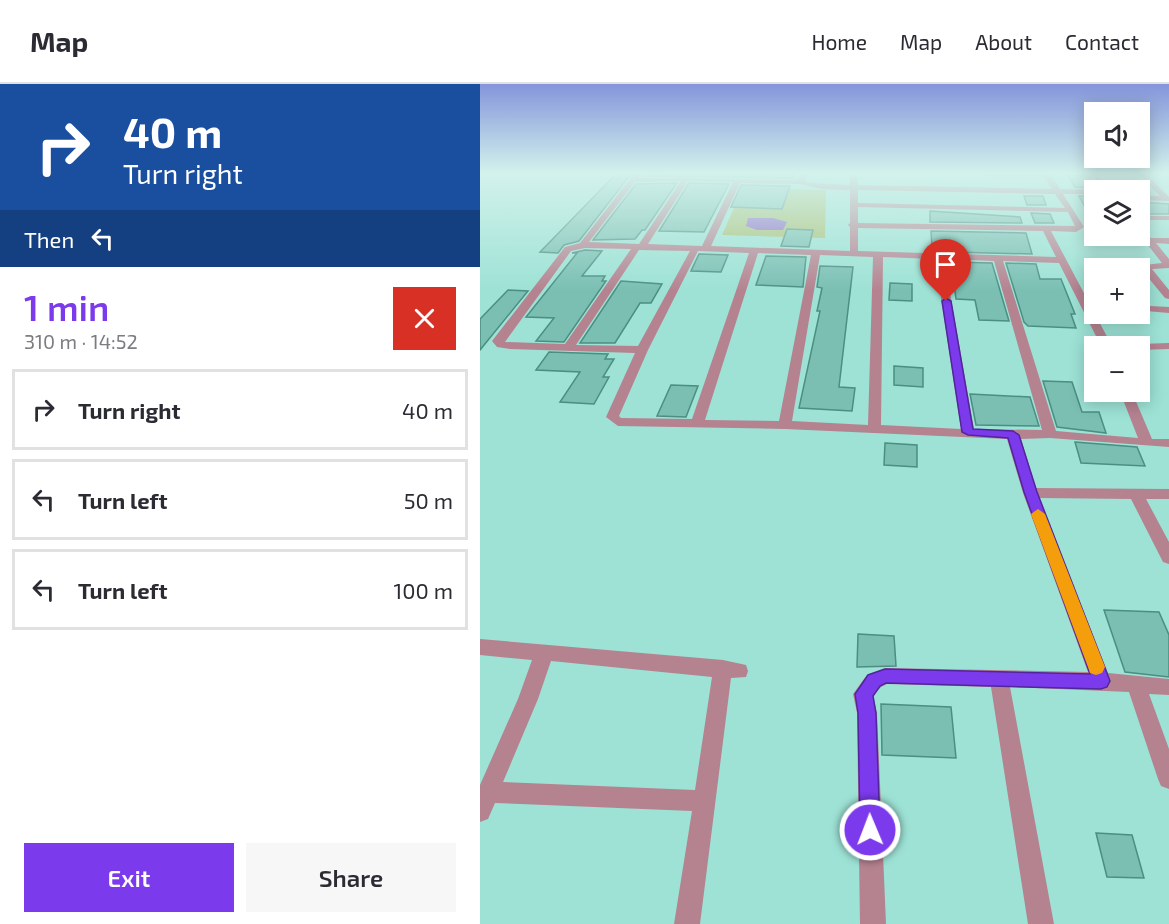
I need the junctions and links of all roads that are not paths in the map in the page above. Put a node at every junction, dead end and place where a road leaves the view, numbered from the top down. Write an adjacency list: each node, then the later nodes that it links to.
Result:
1 (607, 213): 13 (street)
2 (663, 213): 14 (street)
3 (719, 213): 15 (street)
4 (853, 213): 8 (street)
5 (1071, 213): 9 (street)
6 (1150, 218): 7 (street)
7 (1169, 218)
8 (852, 225): 9 (street); 18 (street)
9 (1046, 229): 22 (street)
10 (1150, 240): 11 (street)
11 (1169, 241)
12 (1150, 242): 23 (street)
13 (585, 245): 14 (street); 30 (street)
14 (639, 248): 15 (street); 30 (street)
15 (700, 249): 16 (street); 31 (street)
16 (754, 251): 17 (street); 33 (street)
17 (816, 254): 18 (street); 34 (street)
18 (854, 255): 19 (street)
19 (878, 256): 20 (street); 35 (street)
20 (939, 258): 21 (street); 36 (street)
21 (998, 259): 22 (street); 37 (street)
22 (1062, 260): 27 (street)
23 (1169, 265): 24 (street)
24 (1169, 296)
25 (1150, 309): 26 (street)
26 (1169, 310)
27 (1102, 336)
28 (1169, 346): 29 (street)
29 (1150, 347)
30 (568, 348): 31 (street)
31 (642, 350): 33 (street)
32 (1130, 402): 39 (street)
33 (697, 424): 34 (street)
34 (785, 425): 35 (street)
35 (874, 429): 36 (street)
36 (968, 432): 38 (street)
37 (1050, 434): 38 (street); 39 (street)
38 (1013, 435): 41 (street)
39 (1147, 443): 40 (street)
40 (1169, 443)
41 (1030, 492): 42 (street); 48 (street)
42 (1136, 494): 43 (street); 44 (street)
43 (1169, 494)
44 (1169, 558)
45 (480, 646): 46 (street)
46 (544, 653): 52 (street); 53 (street)
47 (999, 679): 48 (street); 55 (street); 56 (street)
48 (1101, 681): 49 (street)
49 (1136, 685): 50 (street); 51 (street)
50 (1169, 687)
51 (1169, 779)
52 (484, 801): 53 (street)
53 (704, 801): 54 (street)
54 (687, 924)
55 (873, 924)
56 (1041, 924)

